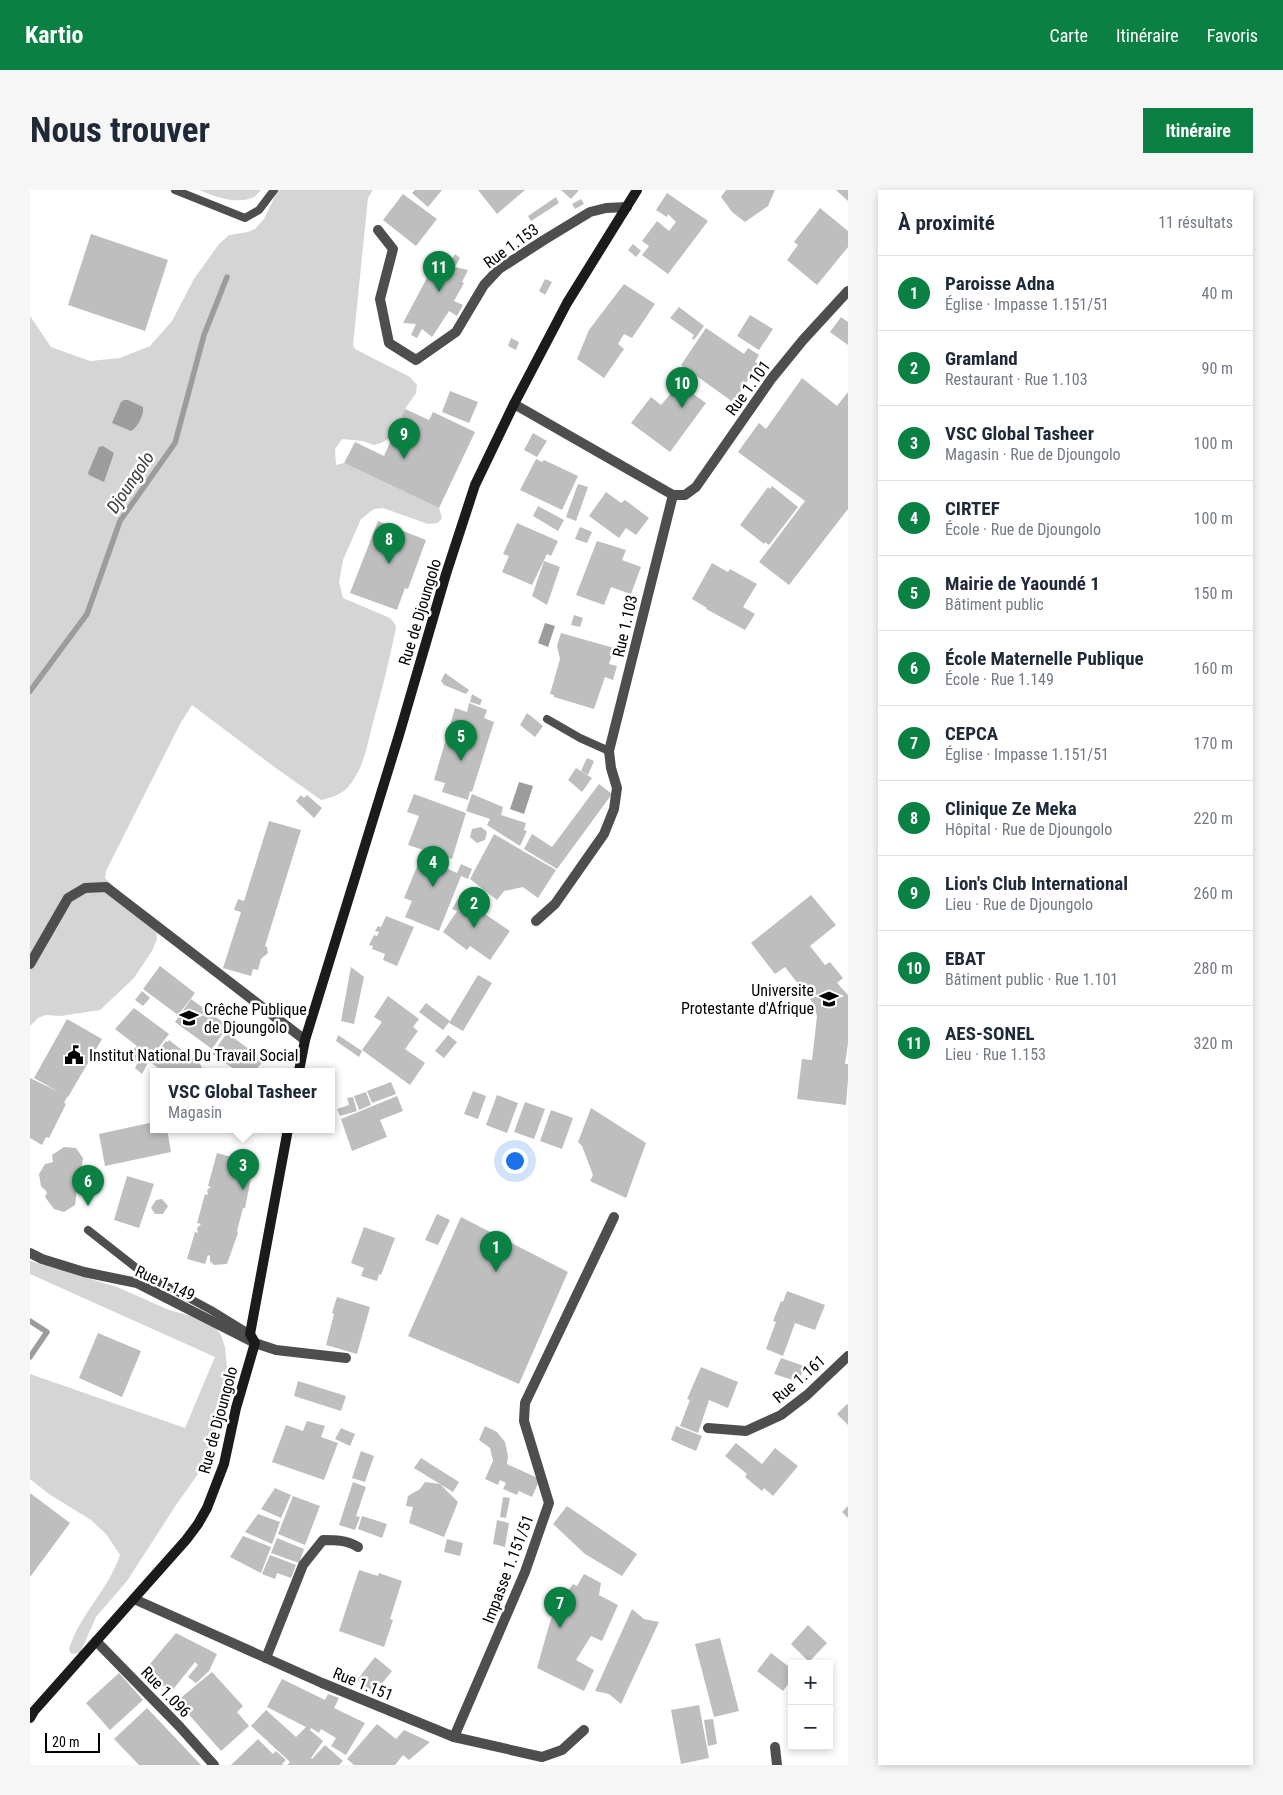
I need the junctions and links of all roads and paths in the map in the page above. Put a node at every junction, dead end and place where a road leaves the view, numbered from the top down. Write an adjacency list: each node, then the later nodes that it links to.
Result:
1 (175, 190): 2 (lane)
2 (274, 190)
3 (637, 190): 4 (street, Rue de Djoungolo)
4 (627, 208): 5 (street, Rue 1.153); 7 (street, Rue de Djoungolo)
5 (378, 230)
6 (848, 291): 8 (street, Rue 1.101)
7 (514, 404): 8 (street); 13 (street, Rue de Djoungolo)
8 (673, 495): 10 (street, Rue 1.103)
9 (547, 719): 10 (lane)
10 (609, 751): 11 (street, Rue 1.103)
11 (536, 921)
12 (30, 964): 13 (street)
13 (305, 1040): 14 (street, Rue de Djoungolo)
14 (300, 1068)
15 (287, 1133): 19 (street, Rue de Djoungolo)
16 (614, 1217): 29 (street, Impasse 1.151/51)
17 (88, 1230): 19 (lane)
18 (30, 1253): 19 (street, Rue 1.149)
19 (252, 1338): 21 (street, Rue 1.149); 24 (street, Rue de Djoungolo)
20 (848, 1356): 22 (street, Rue 1.161)
21 (346, 1358)
22 (708, 1428)
23 (358, 1547): 26 (street)
24 (134, 1599): 25 (street, Rue de Djoungolo); 26 (street, Rue 1.151)
25 (96, 1640): 27 (street, Rue de Djoungolo); 31 (street, Rue 1.096)
26 (266, 1658): 29 (street, Rue 1.151)
27 (30, 1718)
28 (584, 1730): 29 (street, Rue 1.151)
29 (454, 1737)
30 (775, 1747): 32 (street)
31 (214, 1765)
32 (776, 1765)

